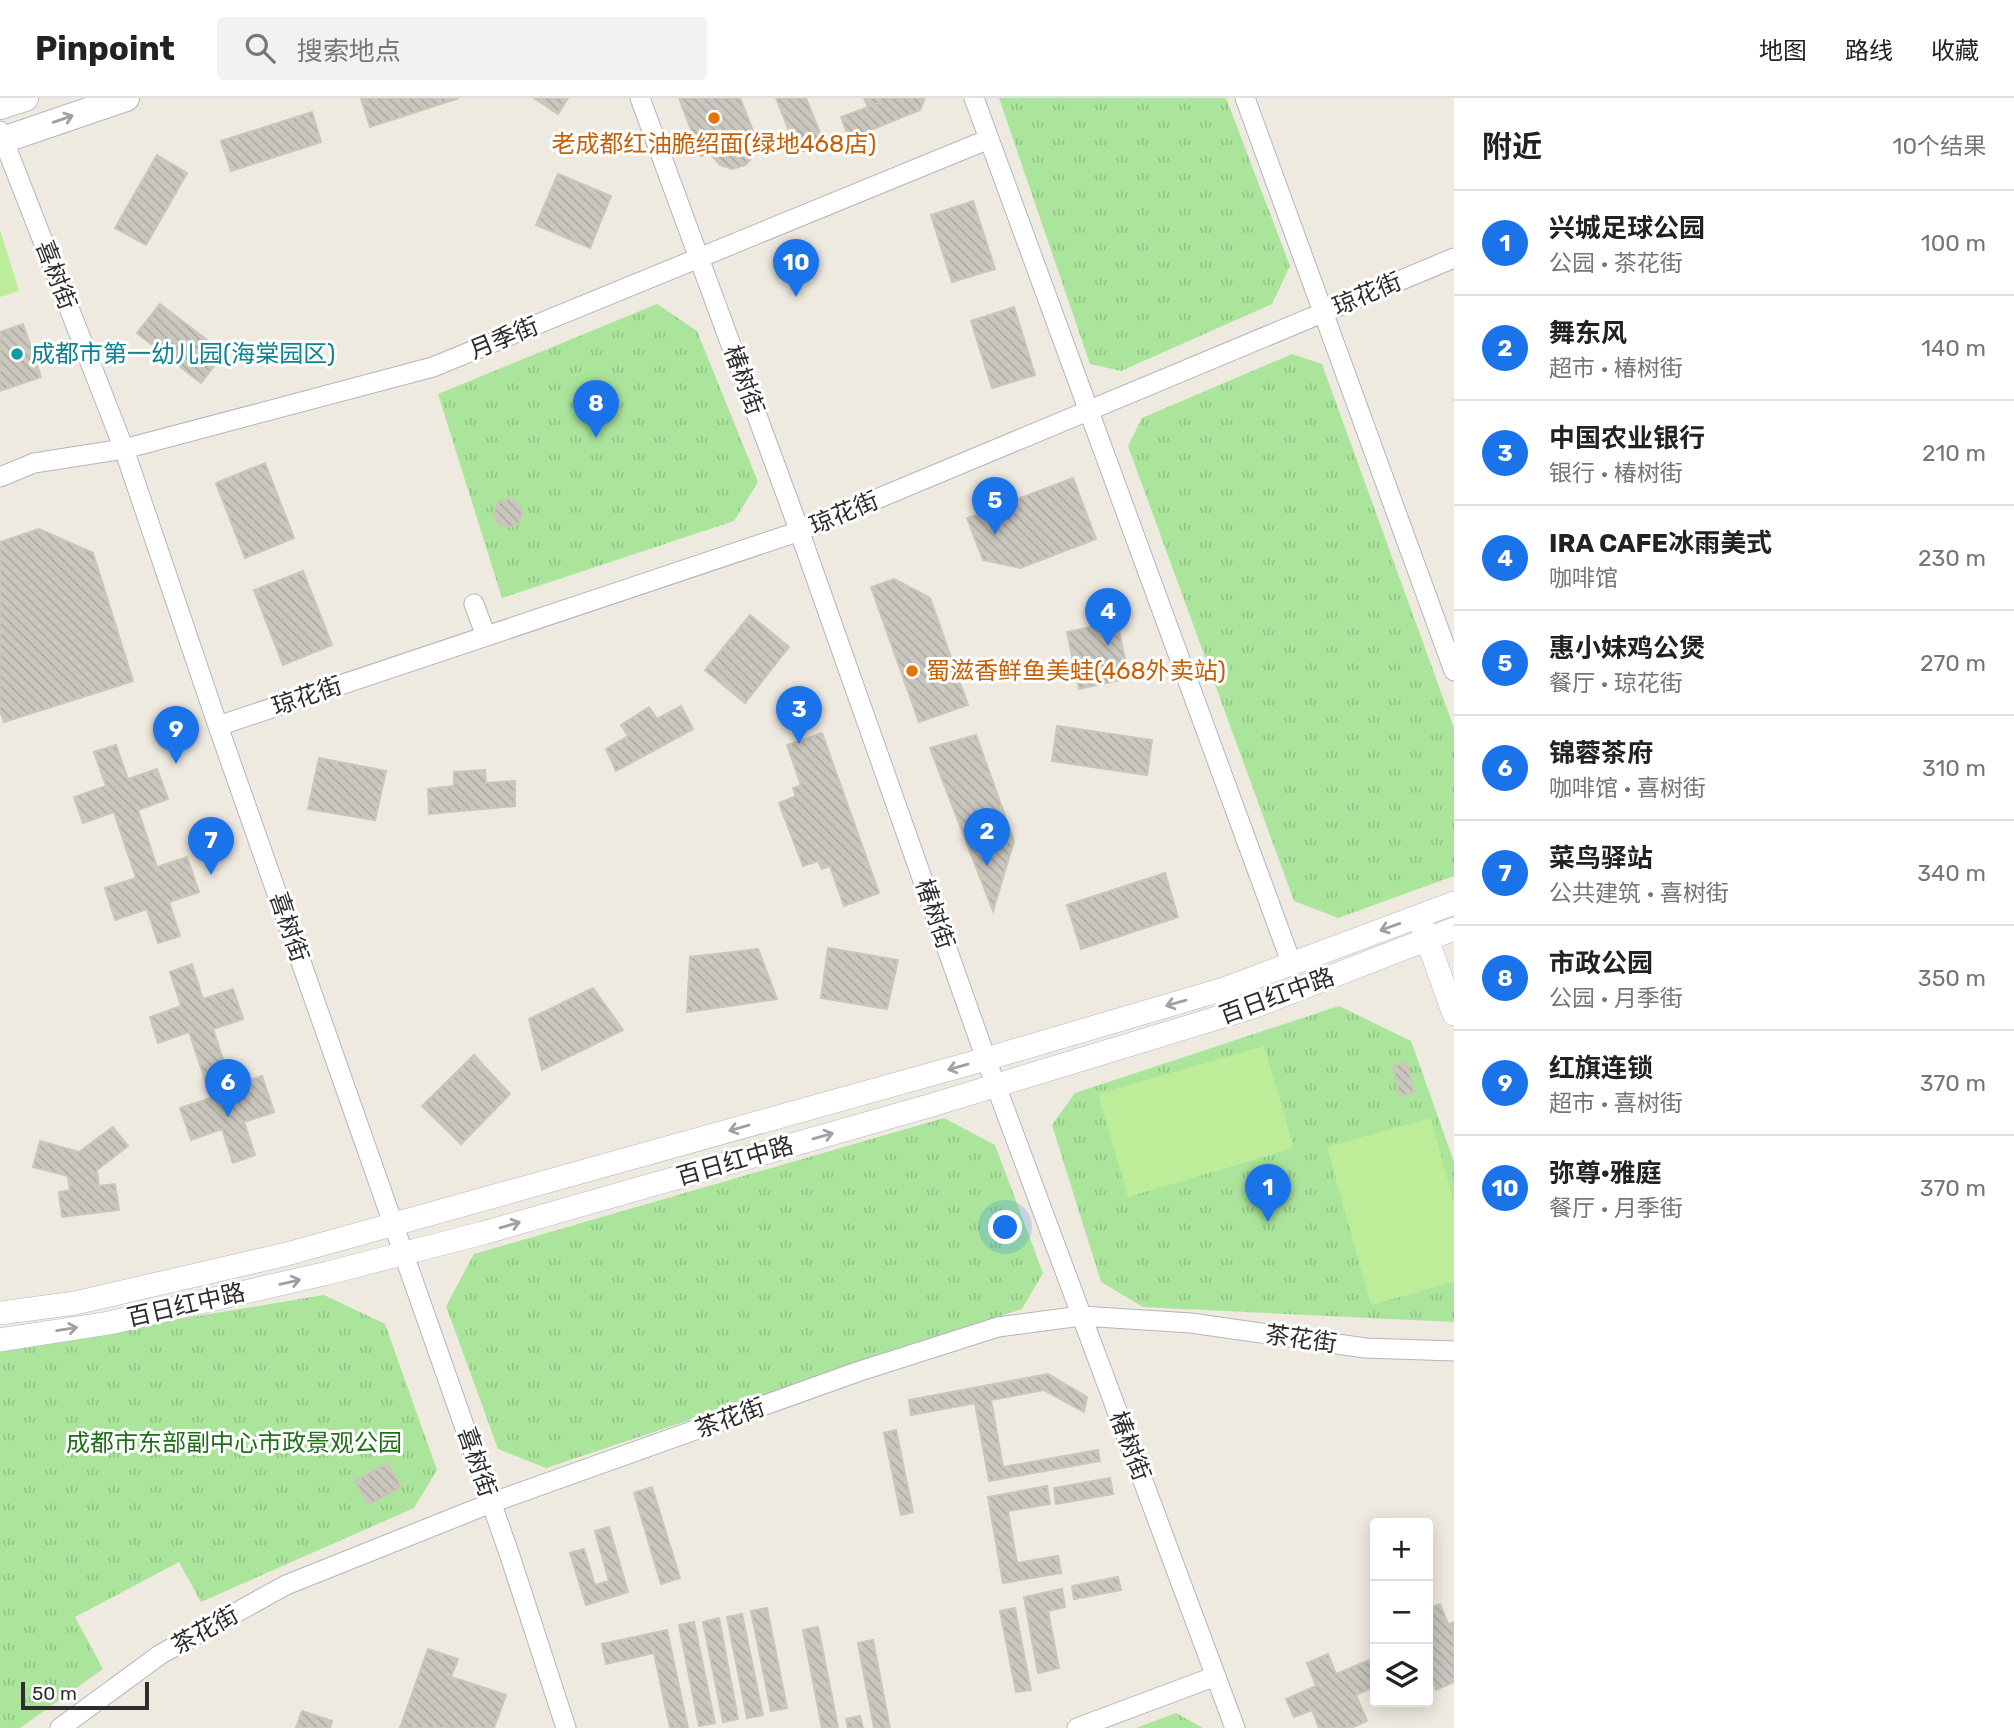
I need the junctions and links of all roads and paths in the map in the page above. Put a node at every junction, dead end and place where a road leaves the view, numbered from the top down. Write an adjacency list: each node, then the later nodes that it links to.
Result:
1 (25, 98): 6 (main road)
2 (127, 98): 7 (main road, one-way to 2)
3 (640, 98): 10 (street, 椿树街)
4 (974, 98): 8 (street)
5 (1245, 98): 11 (street)
6 (0, 106)
7 (1, 137): 13 (street, 喜树街)
8 (989, 139): 10 (street, 月季街); 12 (street)
9 (1454, 258): 11 (street, 琼花街)
10 (700, 259): 13 (street, 月季街); 15 (street, 椿树街)
11 (1324, 312): 12 (street, 琼花街); 18 (street)
12 (1090, 410): 15 (street, 琼花街); 24 (street)
13 (124, 449): 14 (street, 月季街); 19 (street, 喜树街)
14 (0, 477)
15 (800, 531): 17 (street, 琼花街); 26 (street, 椿树街)
16 (474, 604): 17 (street)
17 (486, 636): 19 (street, 琼花街)
18 (1454, 671)
19 (218, 726): 28 (street, 喜树街)
20 (1454, 903): 21 (street, 百日红中路)
21 (1419, 916): 23 (street); 24 (street, 百日红中路, one-way to 24)
22 (1454, 929): 23 (street, 百日红中路)
23 (1427, 939): 25 (street); 27 (street, 百日红中路)
24 (1291, 962): 26 (street, 百日红中路, one-way to 26)
25 (1454, 1014)
26 (986, 1059): 27 (street, 椿树街); 28 (street, 百日红中路, one-way to 28)
27 (996, 1086): 29 (street, 百日红中路, one-way to 27); 31 (street, 椿树街)
28 (393, 1225): 29 (street, 喜树街); 30 (street, 百日红中路)
29 (403, 1253): 32 (street, 百日红中路, one-way to 29); 34 (street, 喜树街)
30 (0, 1313)
31 (1081, 1316): 33 (street, 茶花街); 34 (street, 茶花街); 35 (street, 椿树街)
32 (0, 1340)
33 (1454, 1352)
34 (491, 1503): 36 (street, 茶花街); 37 (street, 喜树街)
35 (1216, 1676): 38 (street); 39 (street, 椿树街)
36 (60, 1728)
37 (566, 1728)
38 (1077, 1728)
39 (1235, 1728)

